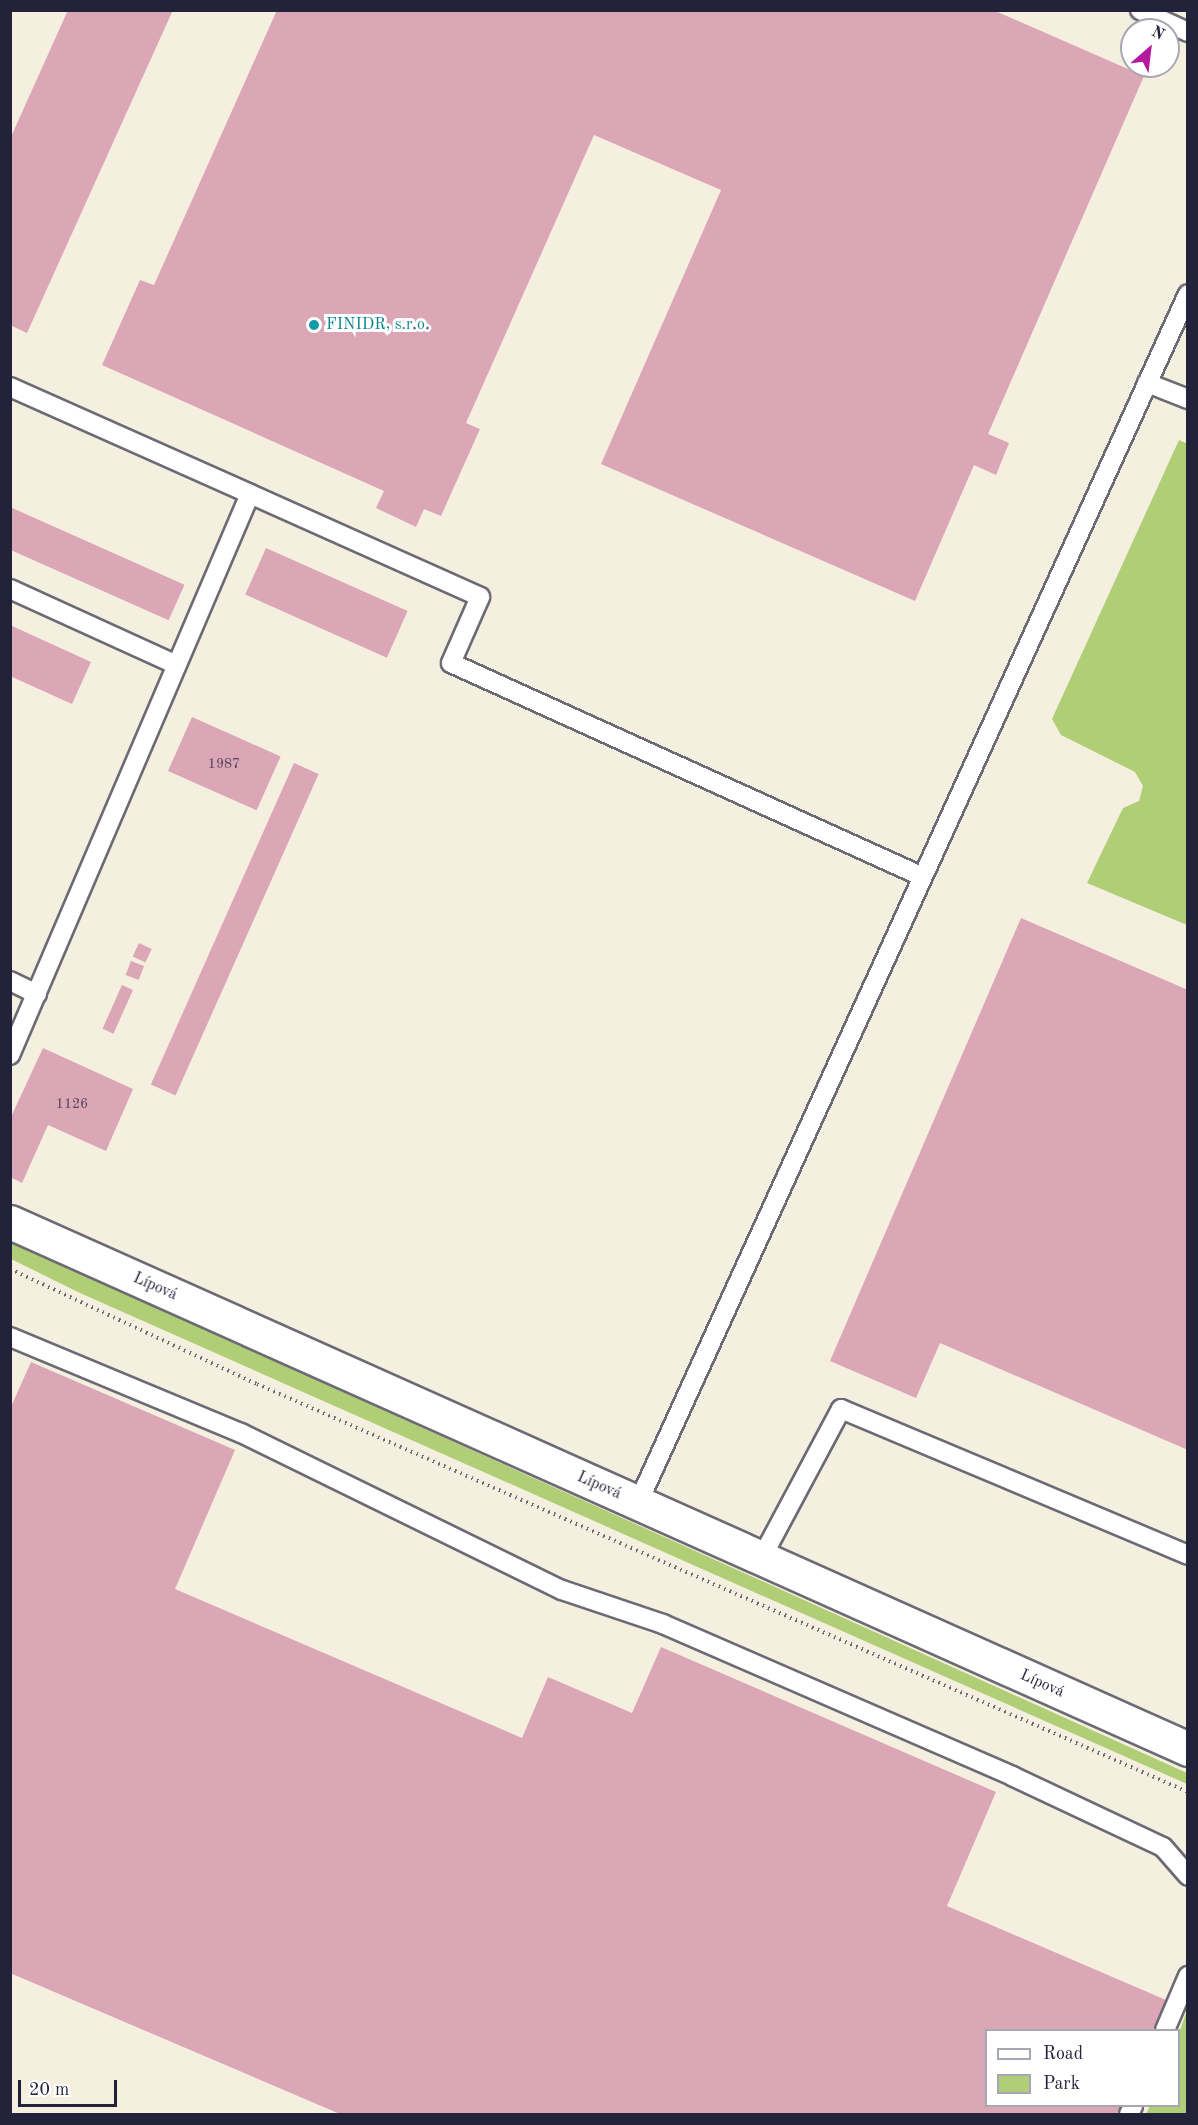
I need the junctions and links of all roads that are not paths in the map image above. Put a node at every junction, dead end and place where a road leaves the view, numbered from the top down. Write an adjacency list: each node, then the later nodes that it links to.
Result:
1 (1140, 10): 2 (lane)
2 (1188, 32)
3 (1188, 294): 4 (lane)
4 (1147, 383): 6 (lane); 10 (lane)
5 (10, 387): 7 (lane)
6 (1188, 399)
7 (250, 494): 9 (lane); 10 (lane)
8 (10, 590): 9 (lane)
9 (177, 665): 12 (lane)
10 (921, 876): 16 (lane)
11 (10, 981): 12 (lane)
12 (37, 993): 13 (lane)
13 (10, 1055)
14 (10, 1222): 16 (street, Lípová)
15 (10, 1336): 20 (lane)
16 (638, 1503): 18 (street, Lípová)
17 (1188, 1555): 18 (lane)
18 (761, 1559): 19 (street, Lípová)
19 (1188, 1749)
20 (1188, 1876)
21 (1188, 1976): 22 (lane)
22 (1166, 2029)

